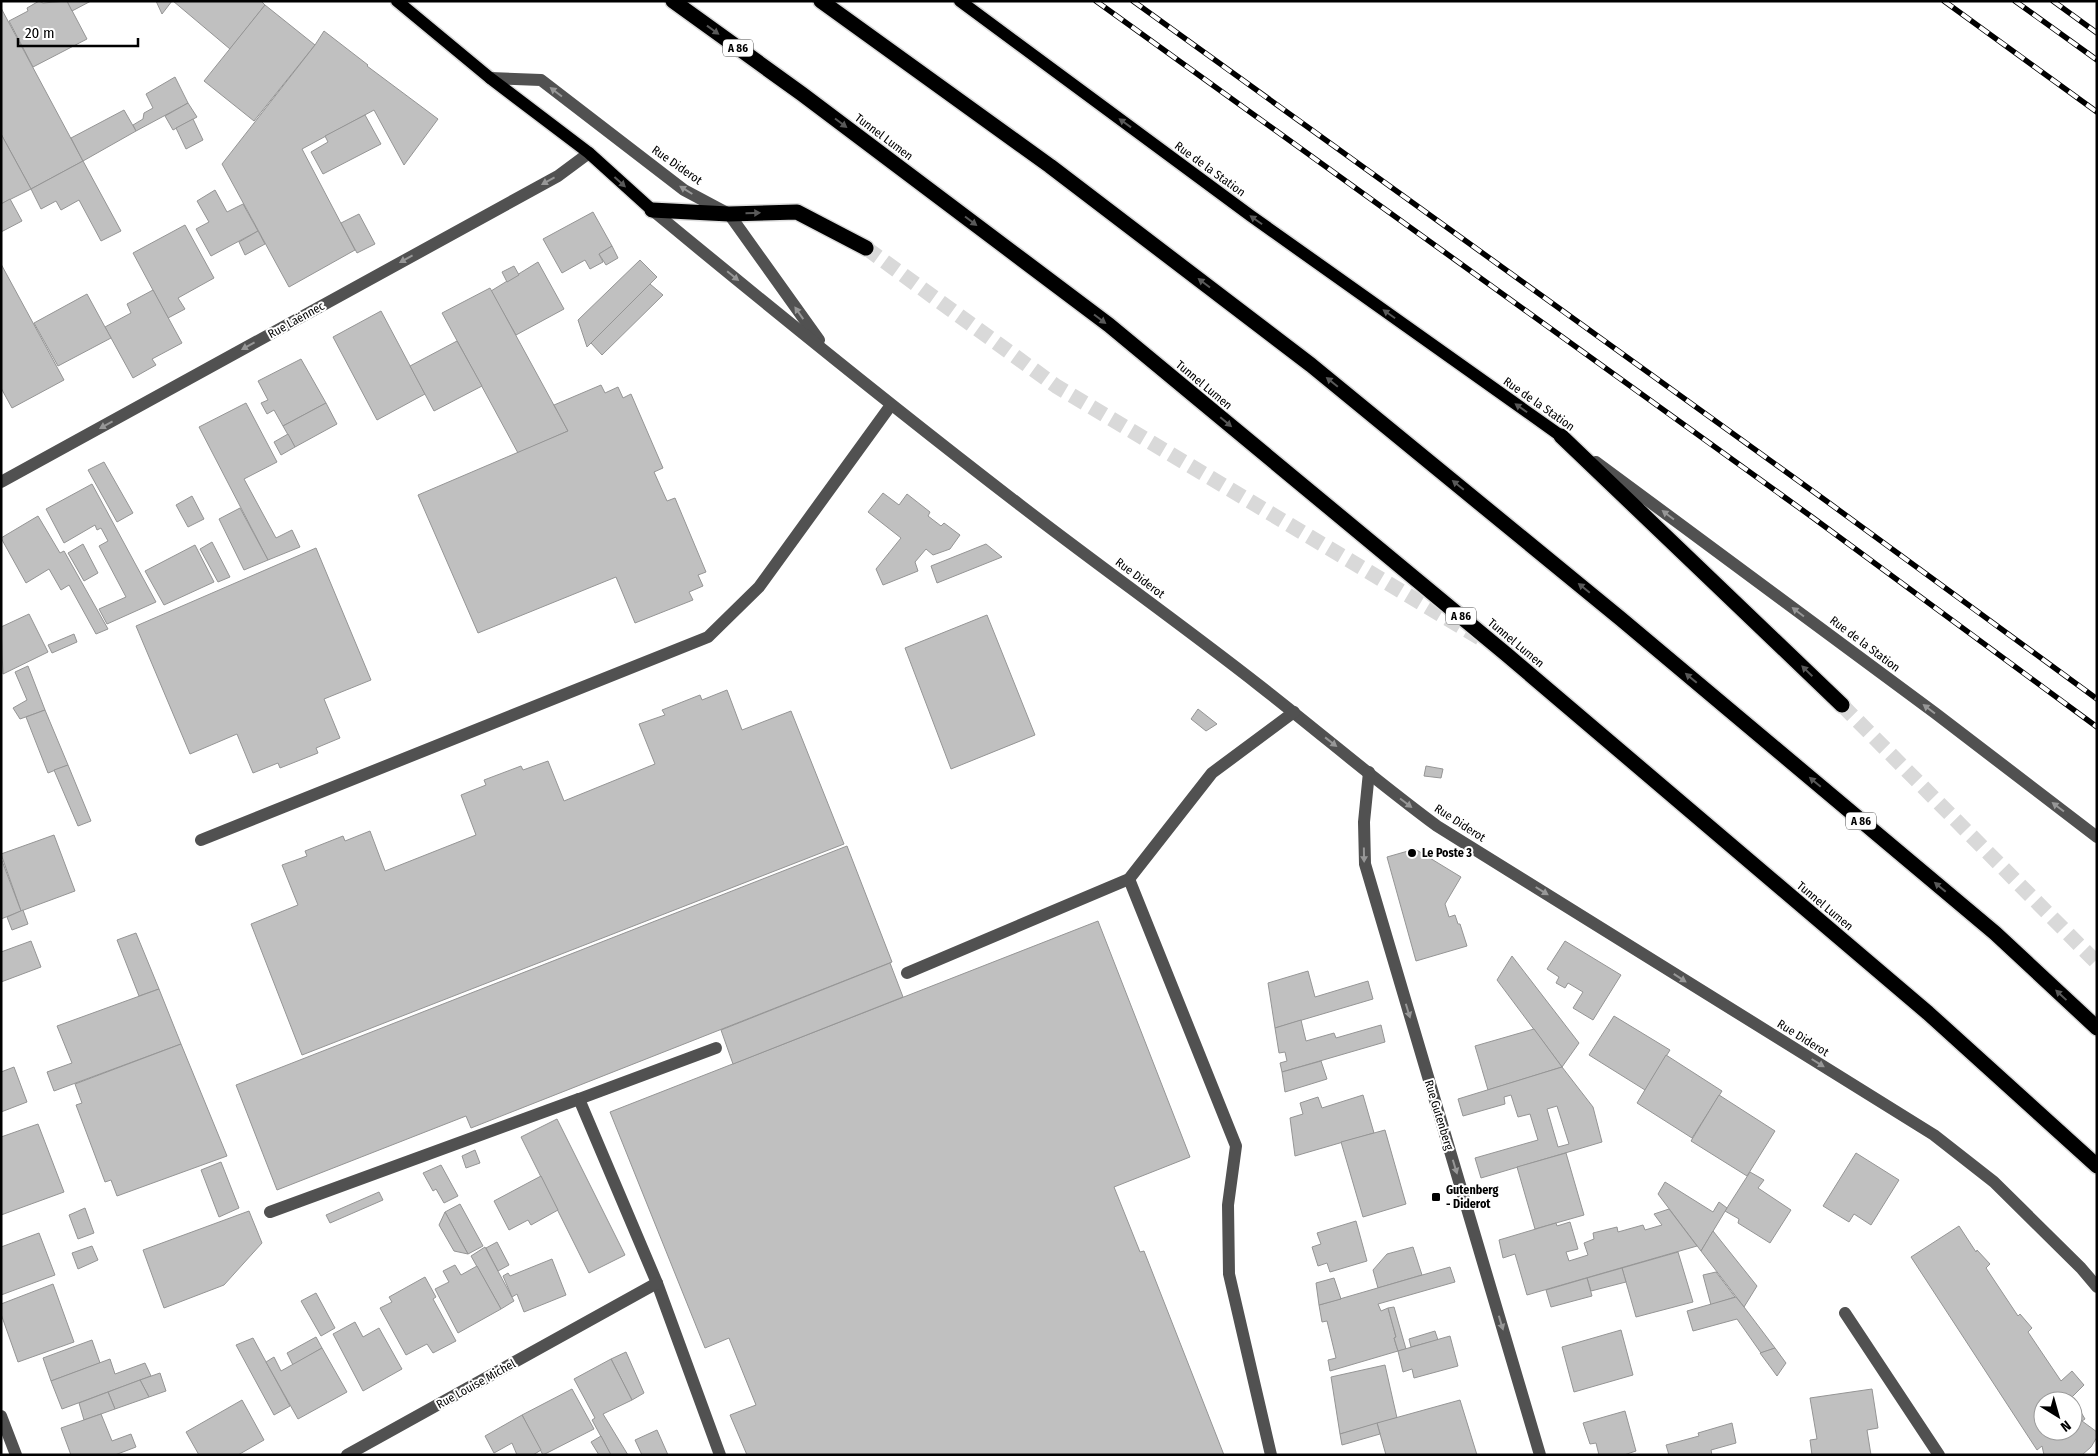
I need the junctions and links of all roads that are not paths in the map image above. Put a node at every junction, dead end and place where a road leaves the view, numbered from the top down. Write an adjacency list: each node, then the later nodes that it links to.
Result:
1 (397, 1): 5 (main road, Rue Diderot)
2 (673, 1): 24 (highway, Tunnel Lumen / A 86, one-way to 24)
3 (821, 1): 21 (highway, A 86, one-way to 3)
4 (960, 1): 12 (main road, Rue de la Station, one-way to 4)
5 (490, 78): 6 (main road, Rue Diderot); 8 (street, Rue Diderot, one-way to 5)
6 (588, 153): 7 (main road, Rue Diderot, one-way to 7); 13 (street, Rue Laënnec, one-way to 13)
7 (652, 210): 8 (highway); 10 (street, Rue Diderot, one-way to 10)
8 (729, 214): 9 (highway, one-way to 9); 10 (street, Rue Diderot, one-way to 8)
9 (866, 248)
10 (827, 352): 11 (street, Rue Diderot)
11 (892, 405): 15 (street, Rue Diderot); 18 (street)
12 (1561, 436): 14 (highway, one-way to 12); 17 (street, Rue de la Station, one-way to 12)
13 (1, 482)
14 (1842, 705)
15 (1294, 712): 16 (street, Rue Diderot, one-way to 16); 19 (street)
16 (1369, 772): 27 (street, Rue Diderot, one-way to 27); 34 (street, Rue Gutenberg, one-way to 34)
17 (2097, 837)
18 (201, 840)
19 (1129, 878): 20 (street); 33 (street)
20 (907, 973)
21 (2097, 1028)
22 (716, 1048): 23 (street)
23 (579, 1099): 25 (street); 26 (street)
24 (2097, 1166)
25 (270, 1212)
26 (657, 1283): 31 (street, Rue Louise Michel); 32 (street)
27 (2097, 1287)
28 (1845, 1313): 35 (street)
29 (1, 1416): 30 (street)
30 (16, 1455)
31 (348, 1455)
32 (720, 1455)
33 (1271, 1455)
34 (1540, 1455)
35 (1939, 1455)

